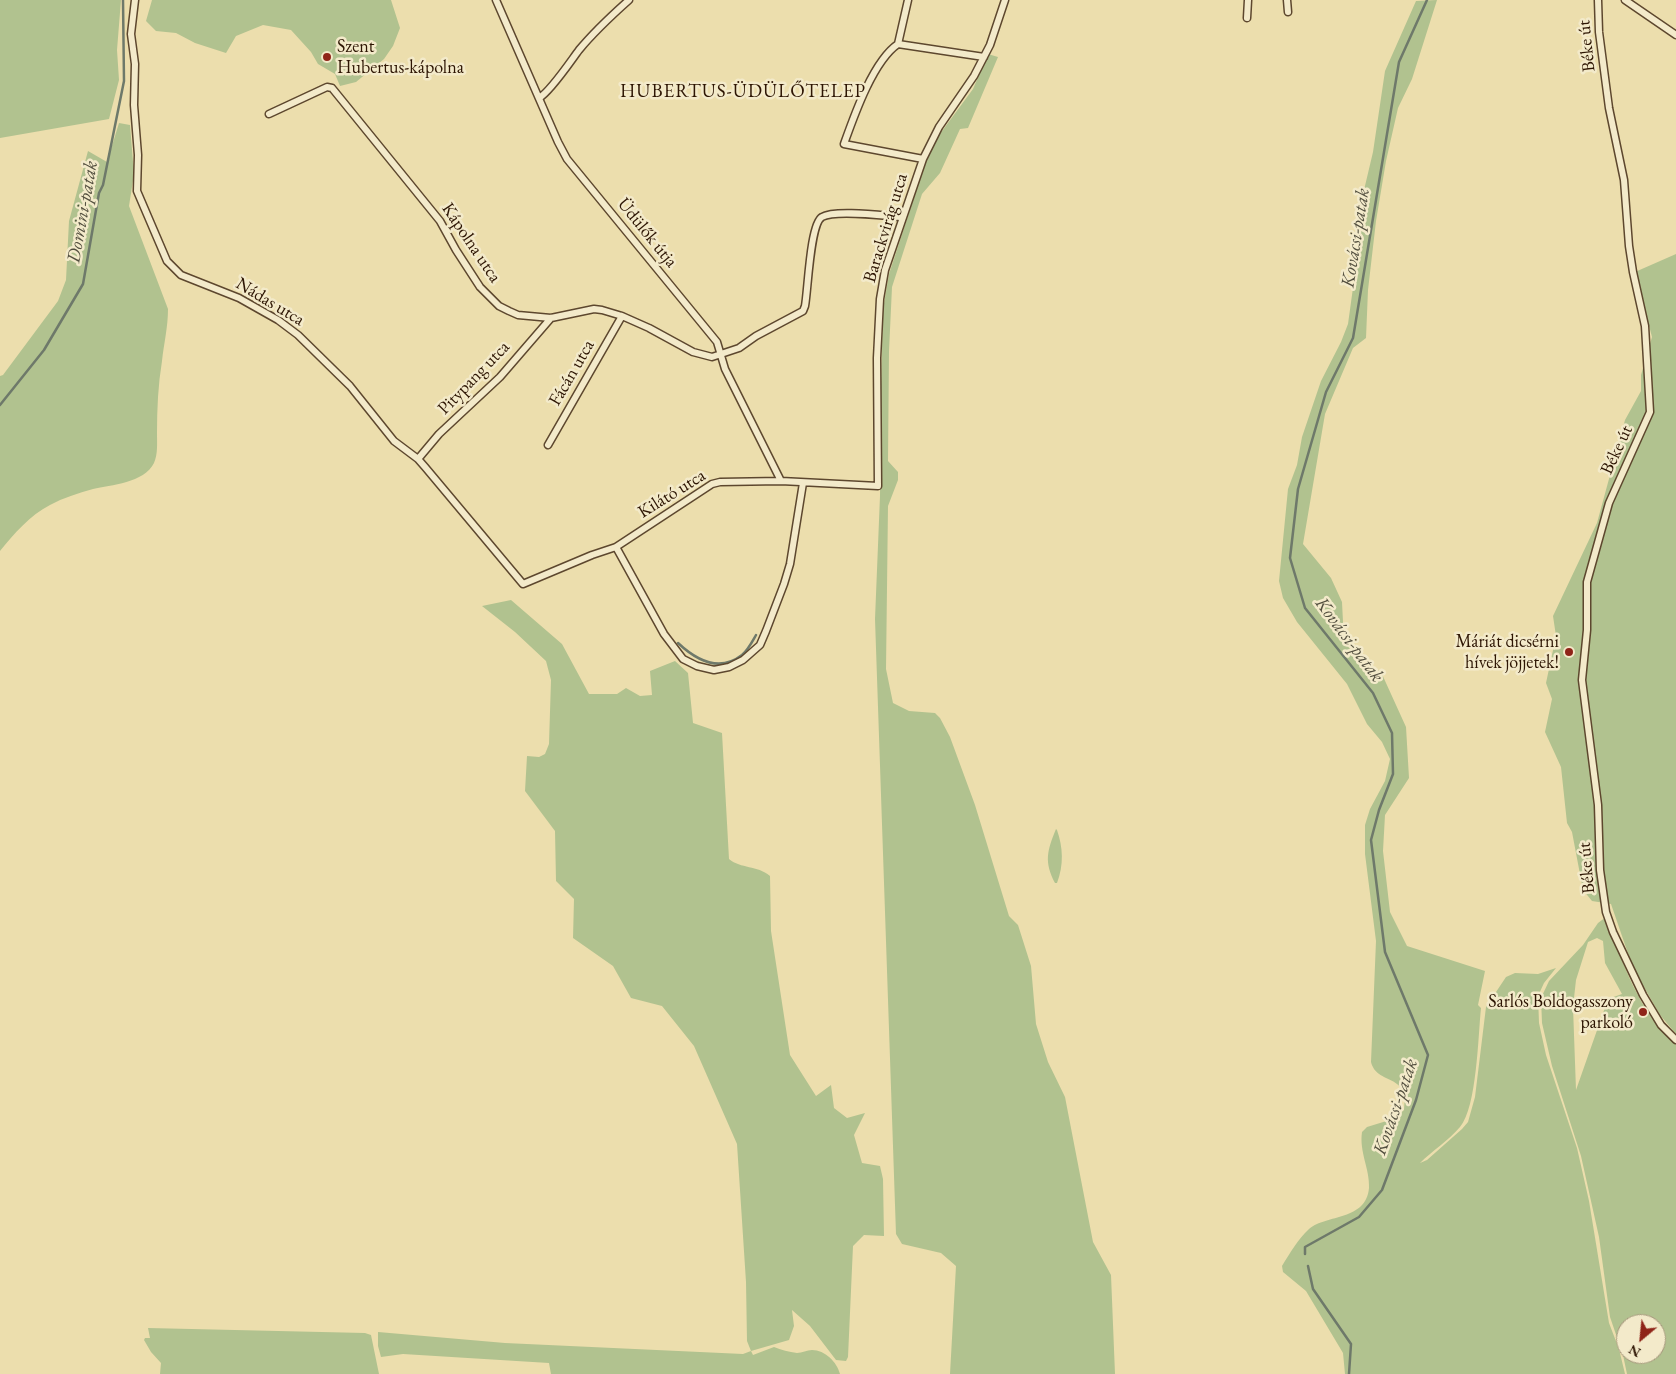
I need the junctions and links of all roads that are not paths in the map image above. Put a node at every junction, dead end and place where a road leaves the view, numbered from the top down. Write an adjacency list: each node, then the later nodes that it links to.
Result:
1 (135, 0): 23 (street, Nádas utca)
2 (496, 0): 15 (street, Üdülők útja)
3 (629, 0): 15 (street)
4 (908, 0): 13 (street)
5 (1004, 0): 14 (street, Barackvirág utca)
6 (1248, 0): 11 (street)
7 (1287, 0): 10 (street)
8 (1598, 0): 29 (street, Béke út)
9 (1625, 0): 12 (street)
10 (1288, 12)
11 (1247, 18)
12 (1676, 36)
13 (898, 44): 14 (street); 17 (street)
14 (984, 57): 17 (street, Barackvirág utca)
15 (539, 98): 21 (street, Üdülők útja)
16 (269, 114): 20 (street, Kápolna utca)
17 (923, 159): 18 (street, Barackvirág utca)
18 (902, 217): 21 (street); 26 (street, Barackvirág utca)
19 (622, 316): 20 (street, Kápolna utca); 21 (street, Kápolna utca); 22 (street, Fácán utca)
20 (551, 318): 23 (street, Pitypang utca)
21 (720, 355): 24 (street, Üdülők útja)
22 (548, 445)
23 (418, 459): 28 (street, Nádas utca)
24 (781, 481): 25 (street, Kilátó utca); 27 (street, Kilátó utca)
25 (803, 484): 26 (street, Kilátó utca); 27 (street)
26 (878, 486)
27 (616, 547): 28 (street, Kilátó utca)
28 (523, 584)
29 (1676, 1040)

